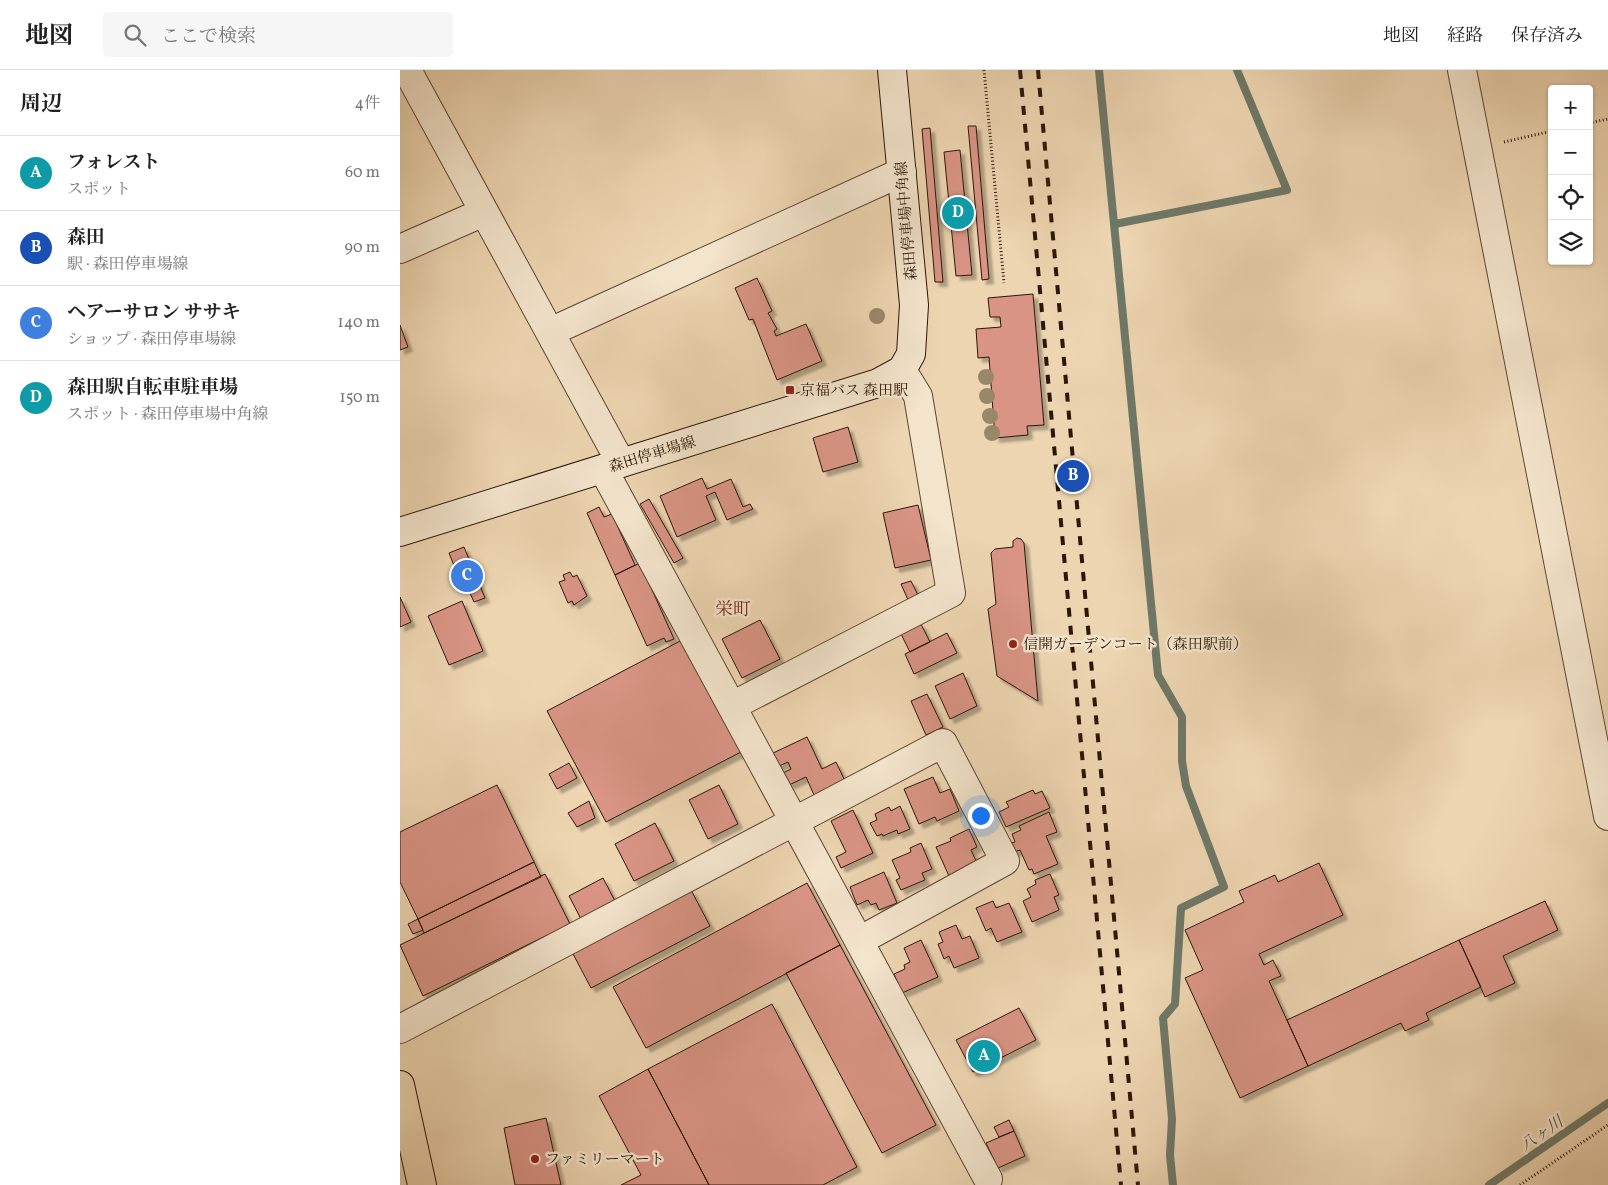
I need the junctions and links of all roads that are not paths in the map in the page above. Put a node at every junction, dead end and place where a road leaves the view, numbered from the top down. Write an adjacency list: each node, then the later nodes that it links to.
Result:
1 (892, 70): 4 (street, 森田停車場中角線)
2 (1462, 70): 12 (street)
3 (411, 71): 5 (street)
4 (902, 172): 7 (street); 8 (street, 森田停車場中角線)
5 (484, 212): 6 (street); 7 (street)
6 (400, 249)
7 (550, 332): 9 (street)
8 (902, 370): 9 (street, 森田停車場線); 11 (street)
9 (612, 466): 10 (street, 森田停車場線); 11 (street)
10 (400, 532)
11 (732, 706): 13 (street)
12 (1608, 816)
13 (795, 822): 14 (street); 14 (street); 15 (street)
14 (859, 941): 17 (street)
15 (400, 1029)
16 (400, 1085): 18 (main road)
17 (988, 1179)
18 (422, 1185)

